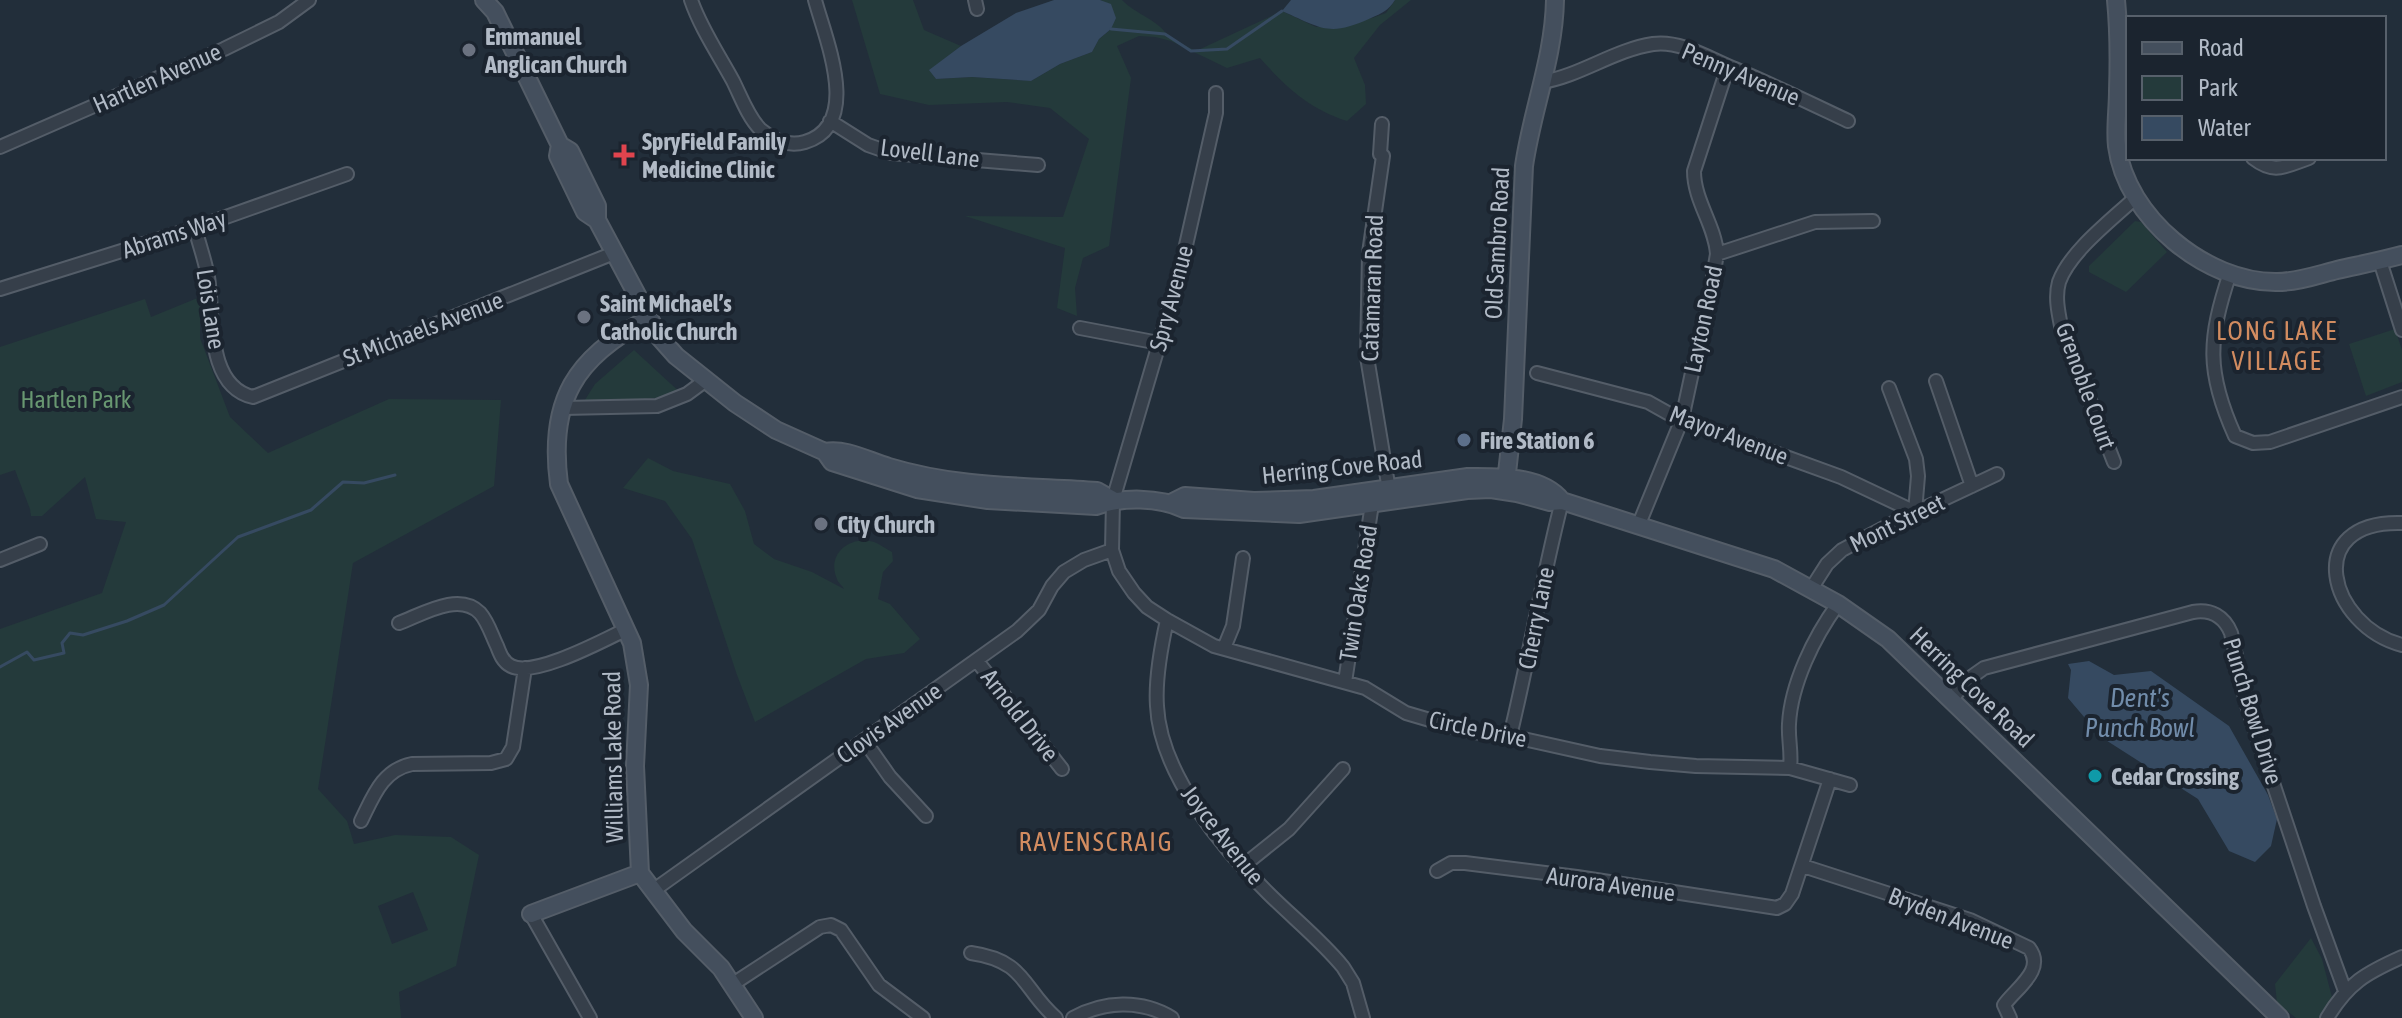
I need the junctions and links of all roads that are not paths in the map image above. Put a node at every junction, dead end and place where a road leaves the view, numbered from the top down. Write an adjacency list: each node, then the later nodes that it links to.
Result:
1 (309, 0): 14 (street, Hartlen Avenue)
2 (691, 0): 11 (street)
3 (815, 0): 11 (street)
4 (1555, 0): 9 (main road, Old Sambro Road)
5 (2116, 0): 7 (main road)
6 (490, 2): 22 (main road, Herring Cove Road)
7 (2124, 53): 19 (main road)
8 (1728, 66): 9 (street, Penny Avenue); 12 (street, Penny Avenue); 23 (street, Layton Road)
9 (1542, 82): 42 (main road, Old Sambro Road)
10 (1216, 93): 31 (street, Spry Avenue)
11 (830, 121): 17 (street, Lovell Lane)
12 (1848, 121)
13 (1382, 124): 44 (street, Catamaran Road)
14 (0, 147)
15 (2256, 160): 16 (street)
16 (2303, 160)
17 (1038, 165)
18 (347, 174): 21 (street, Abrams Way)
19 (2136, 197): 26 (main road); 40 (street, Grenoble Court)
20 (1873, 221): 23 (street)
21 (195, 228): 27 (street, Abrams Way); 35 (street, Lois Lane)
22 (614, 253): 28 (main road, Herring Cove Road); 35 (street, St Michaels Avenue)
23 (1717, 254): 39 (street, Layton Road)
24 (2402, 255): 25 (main road)
25 (2381, 264): 26 (main road); 30 (street)
26 (2230, 273): 37 (street)
27 (0, 289)
28 (648, 319): 33 (main road, Herring Cove Road); 38 (main road, Williams Lake Road)
29 (1080, 328): 31 (street)
30 (2402, 330)
31 (1159, 343): 45 (street, Spry Avenue)
32 (1537, 373): 39 (street, Mayor Avenue)
33 (706, 380): 38 (street); 45 (main road, Herring Cove Road)
34 (1936, 381): 43 (street)
35 (234, 388)
36 (1889, 388): 49 (street)
37 (2402, 397)
38 (563, 408): 60 (main road, Williams Lake Road)
39 (1682, 419): 49 (street, Mayor Avenue); 51 (street, Layton Road)
40 (2114, 462)
41 (1997, 474): 43 (street, Mont Street)
42 (1506, 484): 44 (main road, Herring Cove Road); 46 (main road, Herring Cove Road)
43 (1972, 486): 49 (street, Mont Street)
44 (1390, 495): 47 (main road, Herring Cove Road); 48 (main road, Herring Cove Road)
45 (1113, 500): 47 (main road, Herring Cove Road); 53 (street, Circle Drive)
46 (1562, 501): 51 (main road, Herring Cove Road); 67 (street, Cherry Lane)
47 (1171, 503): 48 (main road, Herring Cove Road)
48 (1372, 504): 65 (street, Twin Oaks Road)
49 (1915, 512): 56 (street, Mont Street)
50 (2402, 523): 61 (street)
51 (1639, 524): 56 (main road, Herring Cove Road)
52 (40, 544): 55 (street)
53 (1112, 550): 58 (street, Circle Drive); 63 (street, Clovis Avenue)
54 (1243, 558): 62 (street)
55 (0, 560)
56 (1811, 589): 57 (main road, Herring Cove Road)
57 (1838, 604): 66 (main road, Herring Cove Road); 69 (street)
58 (1167, 620): 62 (street, Circle Drive); 76 (street, Joyce Avenue)
59 (399, 623): 64 (street)
60 (627, 629): 64 (street); 79 (main road, Williams Lake Road)
61 (2402, 645)
62 (1224, 648): 65 (street, Circle Drive)
63 (977, 661): 68 (street, Clovis Avenue); 70 (street, Arnold Drive)
64 (525, 668): 75 (street)
65 (1345, 682): 67 (street, Circle Drive)
66 (1952, 699): 85 (street, Punch Bowl Drive); 94 (main road, Herring Cove Road)
67 (1510, 736): 69 (street, Circle Drive)
68 (864, 740): 74 (street); 80 (street, Clovis Avenue)
69 (1790, 768): 72 (street, Circle Drive)
70 (1062, 769)
71 (1343, 769): 76 (street)
72 (1830, 779): 73 (street, Circle Drive); 77 (street)
73 (1850, 785)
74 (926, 816)
75 (361, 821)
76 (1243, 866): 93 (street, Joyce Avenue)
77 (1803, 866): 78 (street, Aurora Avenue); 86 (street, Bryden Avenue)
78 (1437, 871)
79 (640, 873): 80 (main road, Williams Lake Road); 81 (main road)
80 (654, 890): 84 (main road, Williams Lake Road)
81 (531, 914): 87 (street)
82 (971, 953): 90 (street)
83 (2402, 957): 85 (street)
84 (733, 984): 88 (main road, Williams Lake Road); 89 (street)
85 (2345, 991): 95 (street)
86 (2007, 1014)
87 (590, 1018)
88 (754, 1018)
89 (923, 1018)
90 (1056, 1018)
91 (1073, 1018): 92 (street)
92 (1172, 1018)
93 (1363, 1018)
94 (2280, 1018)
95 (2327, 1018)

